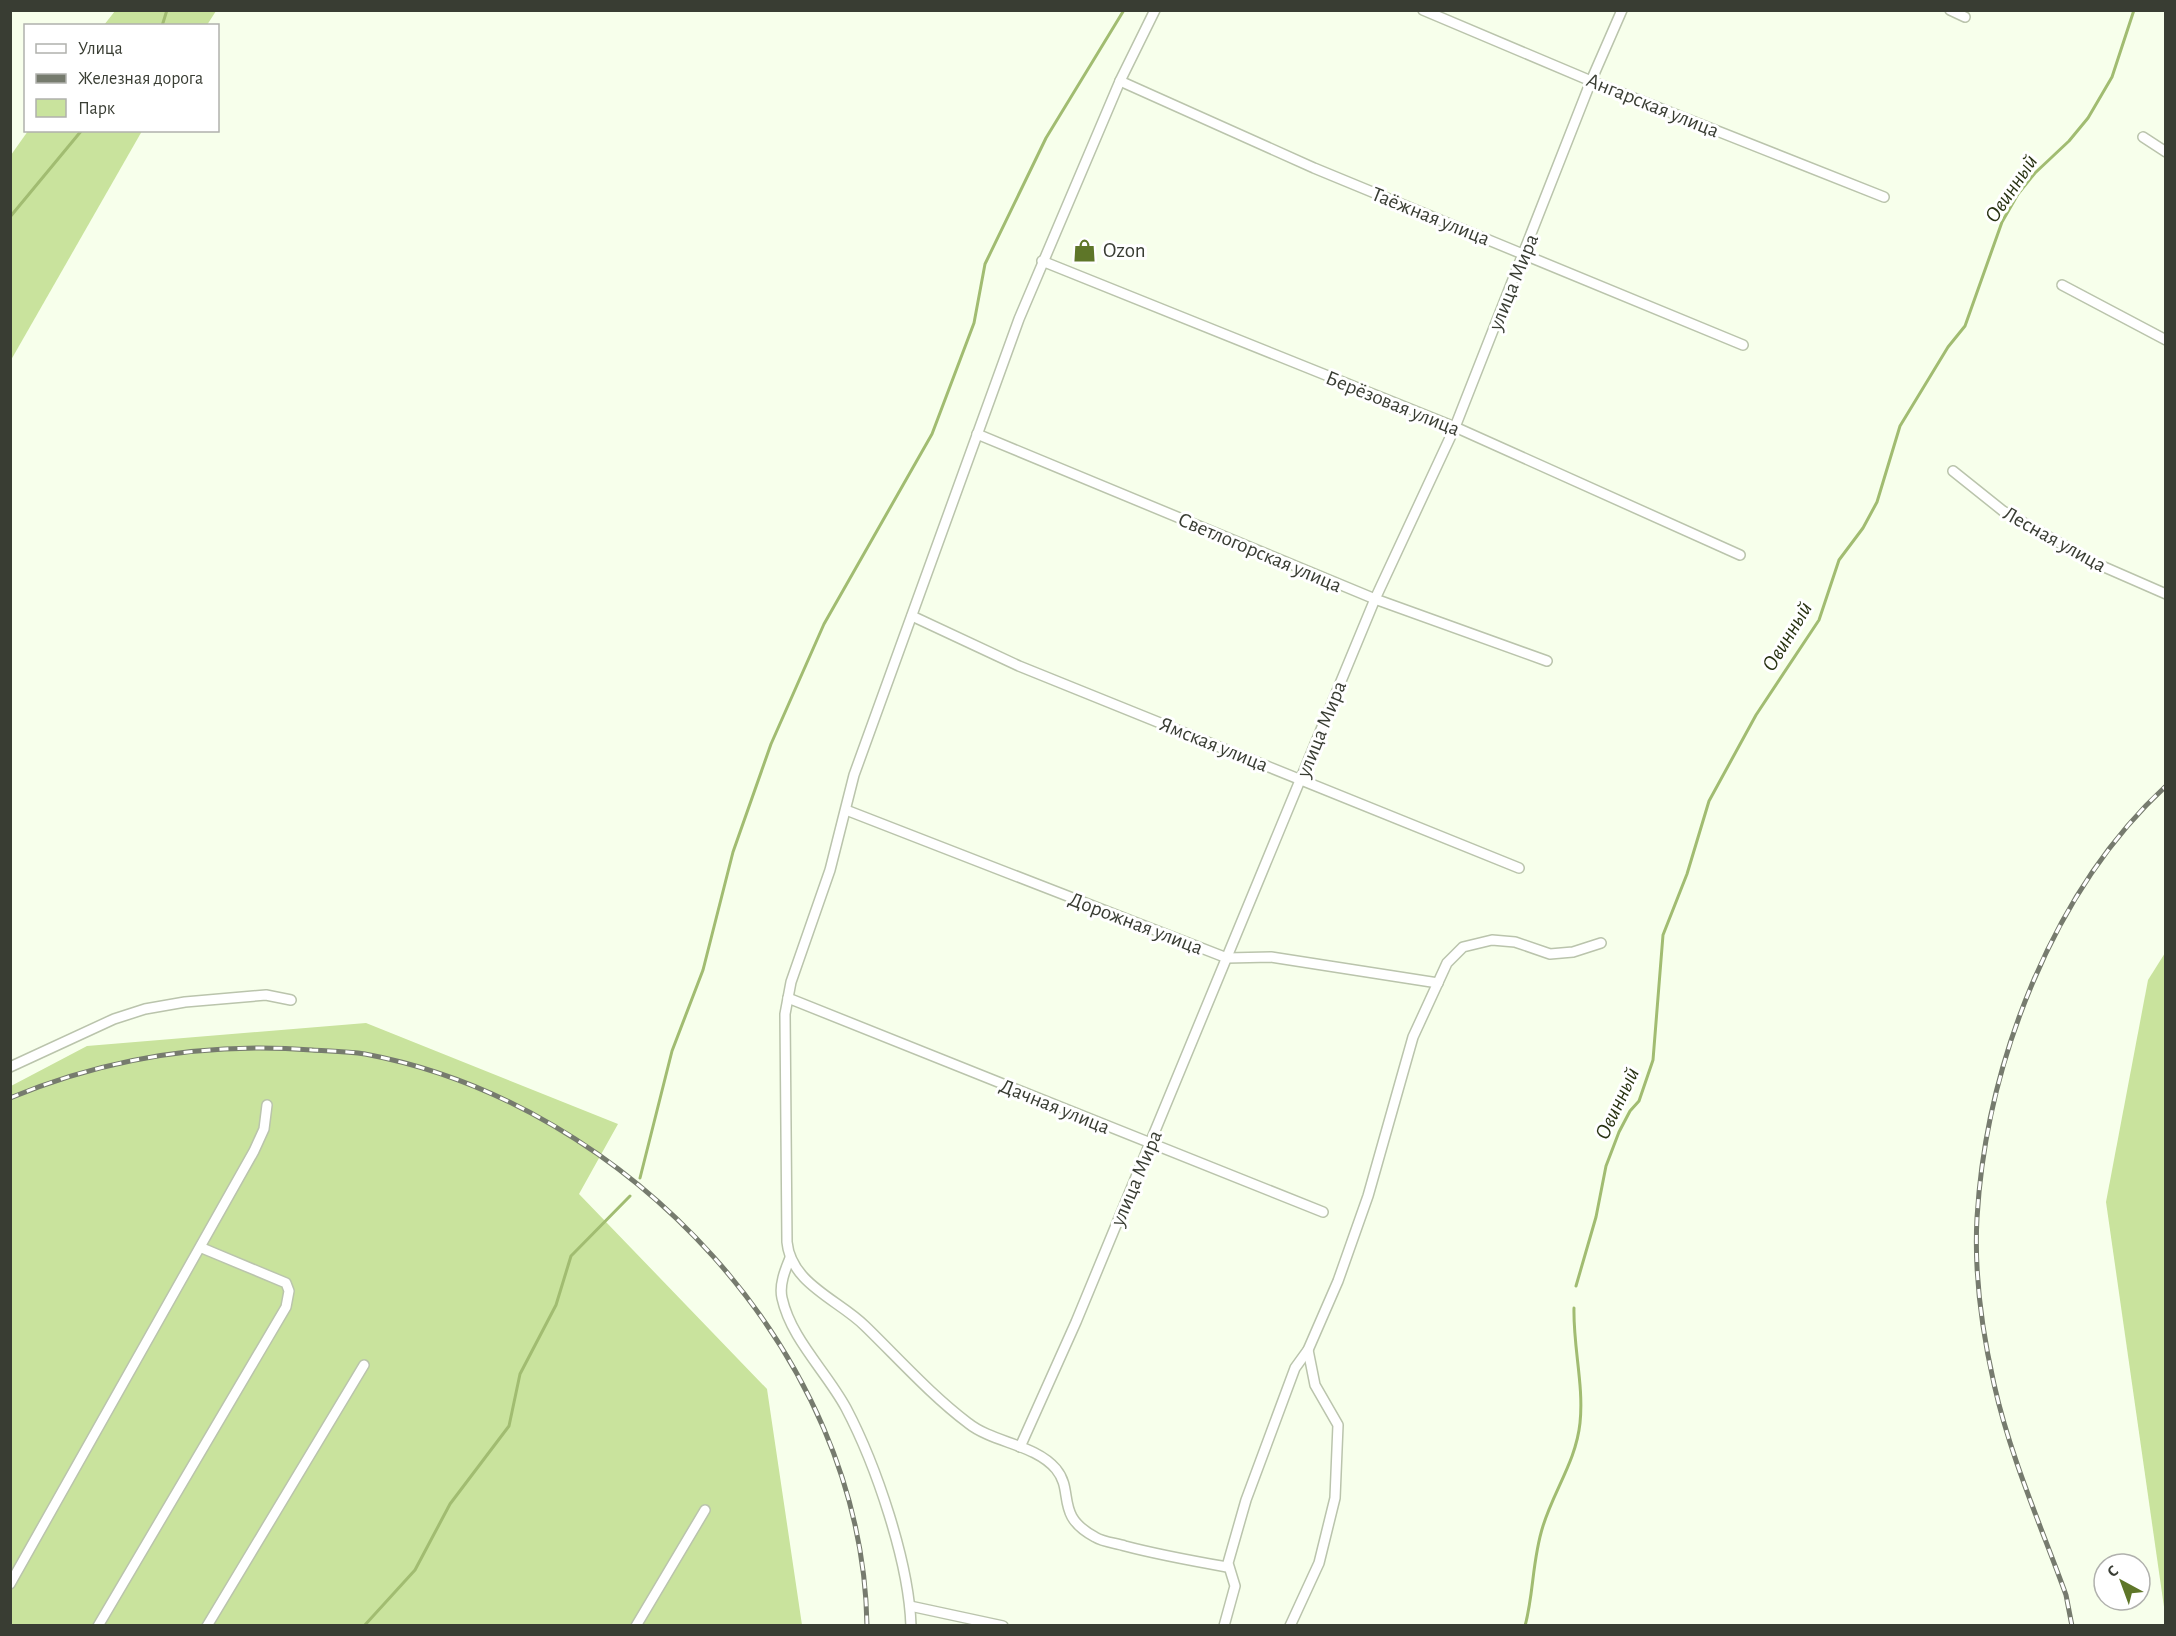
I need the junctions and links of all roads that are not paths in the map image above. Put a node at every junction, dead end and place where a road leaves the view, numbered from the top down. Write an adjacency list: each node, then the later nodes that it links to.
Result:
1 (1155, 10): 6 (street)
2 (1424, 10): 7 (street, Ангарская улица)
3 (1622, 10): 7 (street, улица Мира)
4 (1950, 10): 5 (street)
5 (1965, 17)
6 (1120, 81): 11 (street, Таёжная улица); 12 (street)
7 (1591, 81): 10 (street, Ангарская улица); 11 (street, улица Мира)
8 (2143, 137): 9 (street)
9 (2166, 152)
10 (1884, 197)
11 (1524, 254): 15 (street, Таёжная улица); 16 (street, улица Мира)
12 (1042, 261): 16 (street, Берёзовая улица); 17 (street)
13 (2061, 285): 14 (street)
14 (2166, 340)
15 (1743, 345)
16 (1455, 427): 19 (street, Берёзовая улица); 21 (street, улица Мира)
17 (977, 434): 21 (street, Светлогорская улица); 22 (street)
18 (1953, 471): 20 (street, Лесная улица)
19 (1740, 555)
20 (2166, 594)
21 (1375, 599): 23 (street, Светлогорская улица); 24 (street, улица Мира)
22 (912, 616): 24 (street, Ямская улица); 25 (street)
23 (1547, 661)
24 (1301, 779): 26 (street, Ямская улица); 28 (street, улица Мира)
25 (846, 810): 28 (street, Дорожная улица); 30 (street)
26 (1519, 868)
27 (1601, 943): 29 (street)
28 (1227, 958): 29 (street, Дорожная улица); 34 (street, улица Мира)
29 (1438, 983): 38 (street)
30 (788, 998): 34 (street, Дачная улица); 37 (street)
31 (291, 1000): 32 (street)
32 (10, 1067)
33 (267, 1105): 36 (street)
34 (1150, 1145): 35 (street, Дачная улица); 40 (street, улица Мира)
35 (1323, 1212)
36 (202, 1248): 43 (street); 45 (street)
37 (790, 1258): 40 (street); 44 (street)
38 (1308, 1350): 42 (street); 51 (street)
39 (364, 1365): 46 (street)
40 (1020, 1447): 42 (street)
41 (705, 1510): 47 (street)
42 (1227, 1567): 50 (street)
43 (10, 1584)
44 (910, 1606): 48 (street); 49 (street)
45 (98, 1626)
46 (207, 1626)
47 (636, 1626)
48 (911, 1626)
49 (1003, 1626)
50 (1224, 1626)
51 (1290, 1626)

